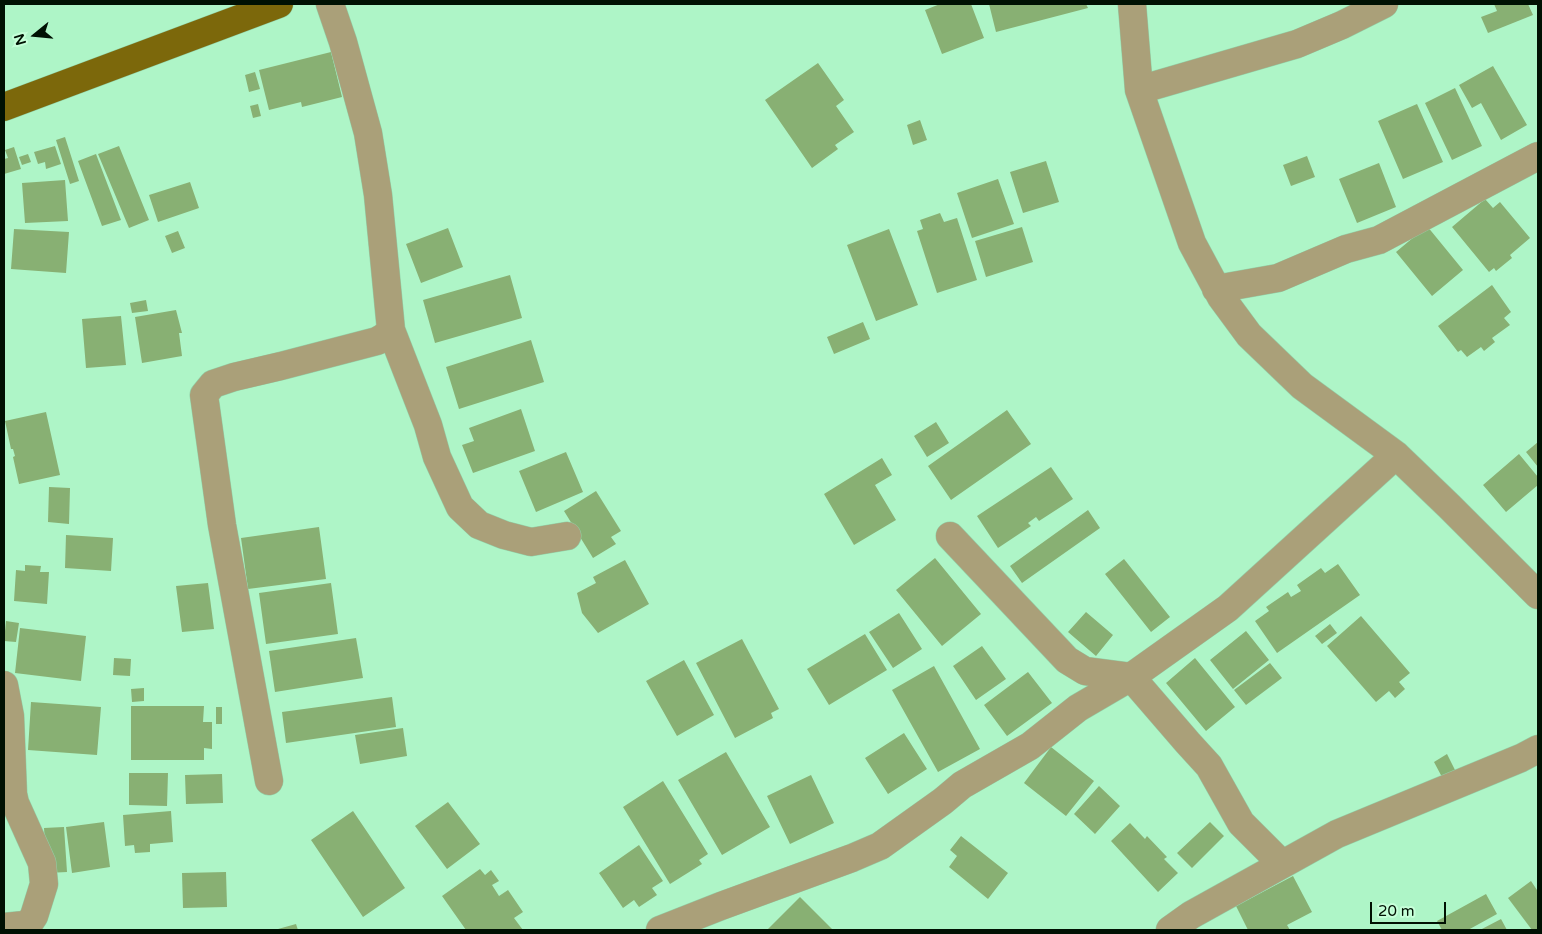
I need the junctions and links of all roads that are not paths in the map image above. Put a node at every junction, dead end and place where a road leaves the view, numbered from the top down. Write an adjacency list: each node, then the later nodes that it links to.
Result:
1 (279, 4): 6 (main road)
2 (330, 4): 9 (street)
3 (1132, 4): 5 (street)
4 (1384, 4): 5 (street)
5 (1139, 90): 8 (street)
6 (4, 107)
7 (1538, 156): 8 (street)
8 (1216, 289): 10 (street)
9 (391, 330): 11 (street); 17 (street)
10 (1396, 456): 13 (street); 14 (street)
11 (568, 536)
12 (950, 536): 14 (street)
13 (1538, 595)
14 (1131, 677): 18 (street); 20 (street)
15 (4, 684): 19 (street)
16 (1538, 749): 18 (street)
17 (268, 781)
18 (1282, 864): 21 (street)
19 (4, 927)
20 (660, 930)
21 (1170, 930)

